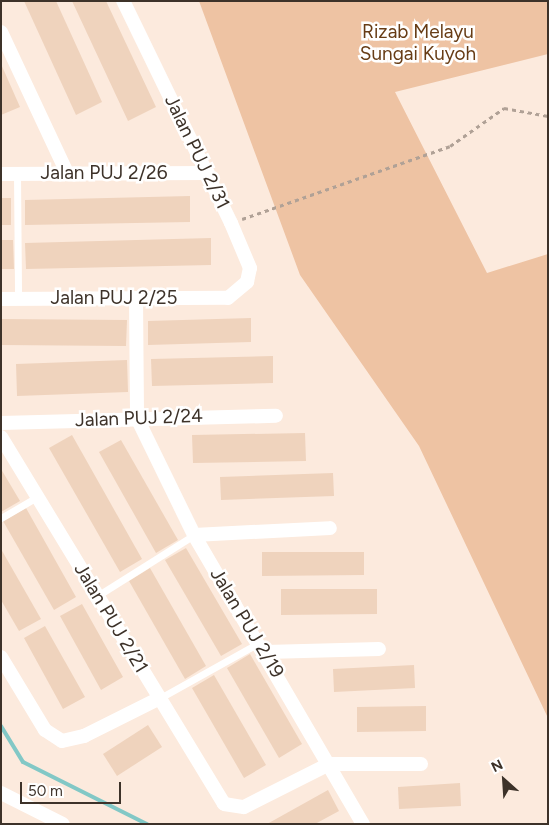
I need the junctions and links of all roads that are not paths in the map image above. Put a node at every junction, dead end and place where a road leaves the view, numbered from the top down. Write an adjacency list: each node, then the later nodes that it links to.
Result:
1 (123, 1): 4 (street, Jalan PUJ 2/31)
2 (1, 32): 3 (street)
3 (67, 173): 4 (street, Jalan PUJ 2/26); 6 (street, Jalan PUJ 2/26)
4 (208, 173): 9 (street, Jalan PUJ 2/31)
5 (1, 174): 6 (street, Jalan PUJ 2/26)
6 (17, 174): 7 (lane)
7 (18, 298): 8 (street, Jalan PUJ 2/25); 10 (street, Jalan PUJ 2/25)
8 (136, 298): 9 (street, Jalan PUJ 2/25); 12 (street)
9 (228, 298)
10 (1, 299)
11 (276, 416): 12 (street, Jalan PUJ 2/24)
12 (137, 418): 13 (street, Jalan PUJ 2/24); 18 (street, Jalan PUJ 2/19)
13 (1, 423)
14 (1, 437): 15 (street, Jalan PUJ 2/21)
15 (37, 497): 16 (lane); 19 (street, Jalan PUJ 2/21)
16 (1, 518)
17 (330, 528): 18 (street)
18 (194, 535): 19 (lane); 20 (street, Jalan PUJ 2/19)
19 (97, 596): 23 (street, Jalan PUJ 2/21)
20 (262, 647): 21 (street); 23 (lane); 24 (street, Jalan PUJ 2/19)
21 (379, 649)
22 (1, 657): 23 (street)
23 (160, 698): 24 (street, Jalan PUJ 2/21)
24 (329, 764): 25 (street); 30 (street, Jalan PUJ 2/19)
25 (421, 764)
26 (1, 793): 27 (street)
27 (15, 801): 28 (street); 29 (street)
28 (1, 809)
29 (62, 824)
30 (363, 824)

